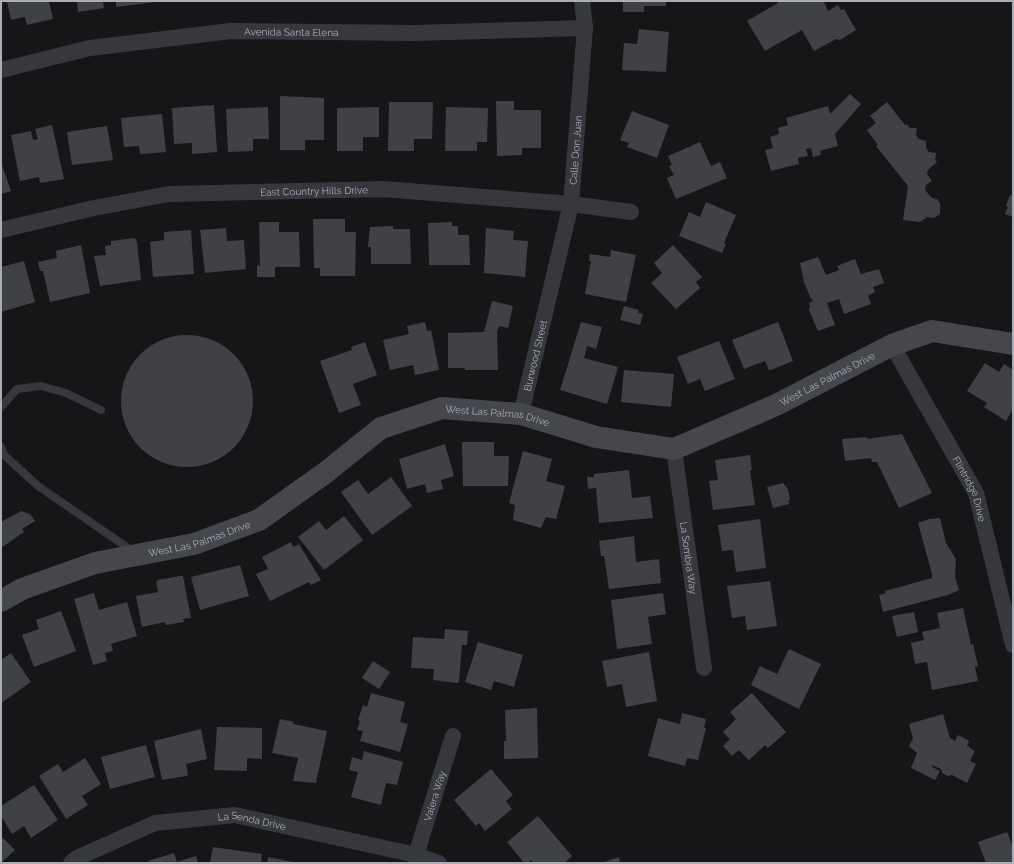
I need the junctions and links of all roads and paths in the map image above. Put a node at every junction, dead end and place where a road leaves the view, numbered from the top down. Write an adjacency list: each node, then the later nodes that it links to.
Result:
1 (582, 1): 2 (street, Calle Don Juan)
2 (585, 28): 3 (street, Avenida Santa Elena); 4 (street, Calle Don Juan)
3 (1, 70)
4 (571, 204): 5 (street, East Country Hills Drive); 6 (street, East Country Hills Drive); 7 (street, Calle Don Juan)
5 (631, 212)
6 (1, 230)
7 (550, 297): 12 (street, Burwood Street)
8 (1013, 344): 9 (street, West Las Palmas Drive)
9 (892, 345): 14 (street, West Las Palmas Drive); 17 (street, Flintridge Drive)
10 (1, 407): 11 (lane)
11 (101, 410)
12 (521, 414): 14 (street, West Las Palmas Drive); 15 (street, West Las Palmas Drive)
13 (1, 447): 15 (lane)
14 (674, 448): 18 (street, La Sombra Way)
15 (138, 554): 16 (street, West Las Palmas Drive)
16 (1, 601)
17 (1013, 645)
18 (704, 668)
19 (453, 736): 20 (street, Valera Way)
20 (416, 855): 21 (street, La Senda Drive); 22 (street, La Senda Drive)
21 (71, 863)
22 (439, 863)

